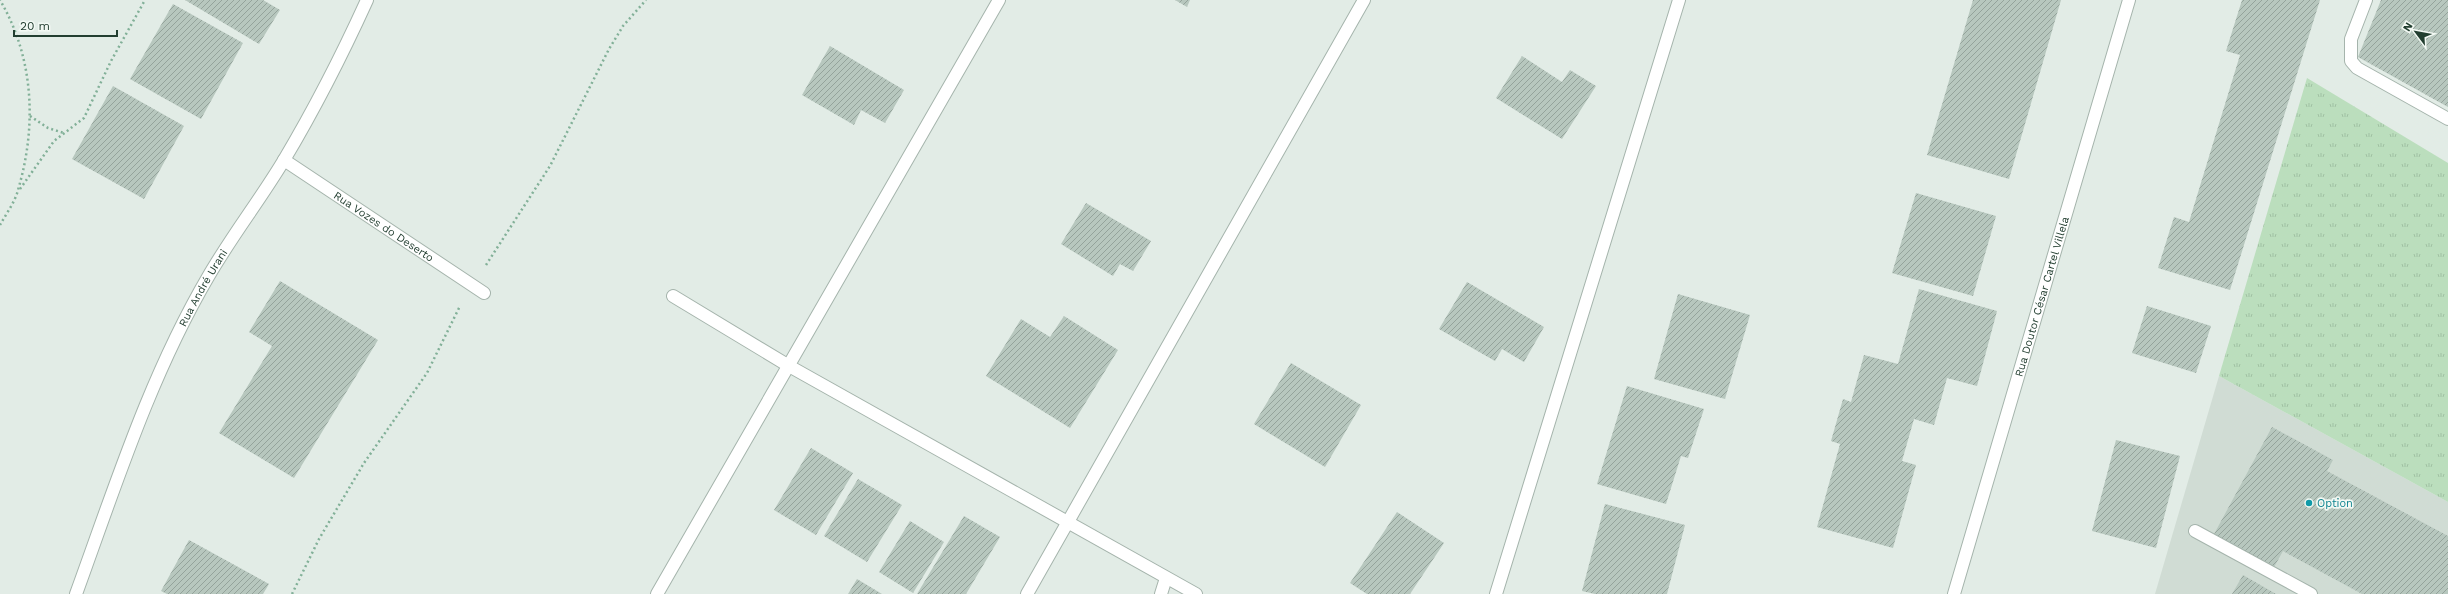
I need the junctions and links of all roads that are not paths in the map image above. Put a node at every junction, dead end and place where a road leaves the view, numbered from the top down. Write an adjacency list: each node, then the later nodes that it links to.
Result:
1 (367, 0): 8 (street, Rua André Urani)
2 (999, 0): 11 (street)
3 (1364, 0): 12 (street)
4 (1678, 0): 20 (street)
5 (2129, 0): 21 (street, Rua Doutor César Cartel Villela)
6 (2366, 0): 7 (street)
7 (2448, 119)
8 (284, 160): 9 (street, Rua Vozes do Deserto); 15 (street, Rua André Urani)
9 (484, 293)
10 (673, 296): 11 (street)
11 (789, 366): 12 (street); 16 (street)
12 (1068, 522): 14 (street); 17 (street)
13 (2195, 531): 22 (street)
14 (1166, 578): 18 (street); 19 (street)
15 (76, 594)
16 (658, 594)
17 (1027, 594)
18 (1161, 594)
19 (1196, 594)
20 (1496, 594)
21 (1954, 594)
22 (2311, 594)

